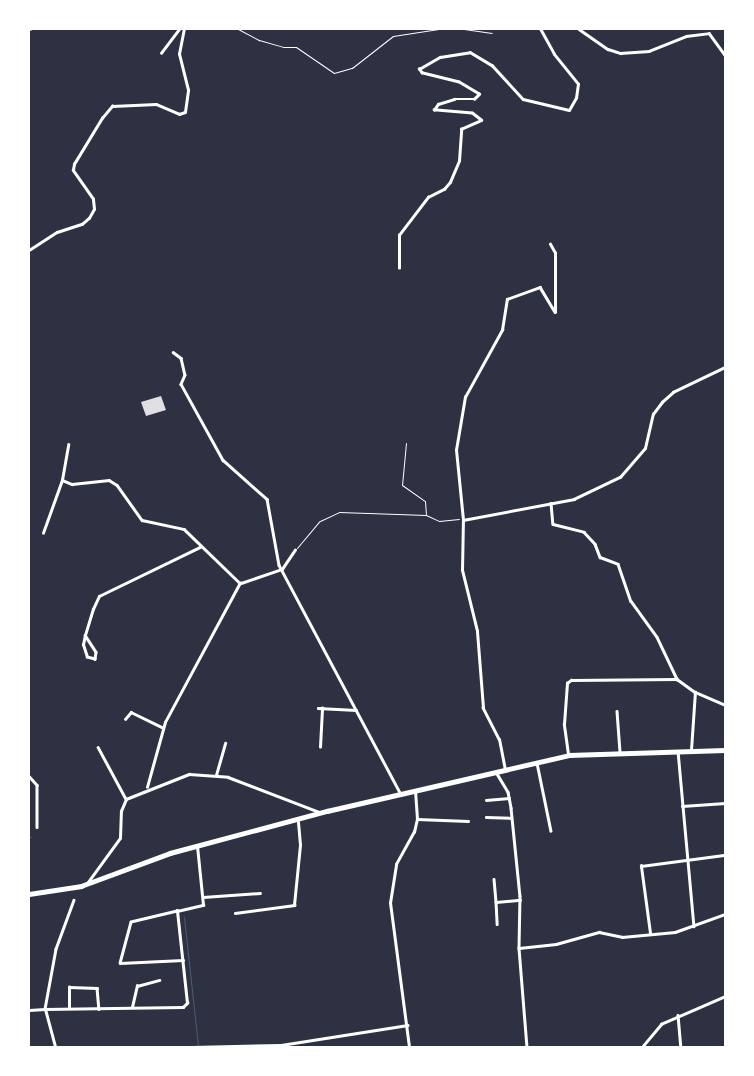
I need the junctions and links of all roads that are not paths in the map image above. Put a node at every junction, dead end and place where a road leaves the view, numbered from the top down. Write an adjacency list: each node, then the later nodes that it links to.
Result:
1 (179, 29): 5 (street)
2 (184, 29): 8 (street)
3 (540, 29): 9 (street)
4 (579, 29): 6 (street)
5 (161, 53)
6 (725, 55)
7 (550, 244): 15 (street)
8 (29, 250)
9 (399, 268)
10 (173, 352): 19 (street)
11 (725, 367): 14 (street)
12 (68, 445): 13 (street)
13 (62, 480): 16 (street); 17 (street)
14 (551, 504): 15 (street); 22 (street)
15 (464, 520): 40 (street)
16 (43, 533)
17 (200, 547): 20 (street); 21 (street)
18 (295, 550): 19 (street)
19 (282, 569): 20 (street); 27 (street)
20 (240, 583): 30 (street)
21 (85, 635): 21 (street)
22 (677, 679): 23 (street); 38 (street)
23 (695, 692): 24 (street); 35 (street)
24 (725, 705)
25 (318, 708): 26 (street)
26 (322, 708): 27 (street); 33 (street)
27 (356, 710): 46 (street)
28 (617, 711): 37 (street)
29 (125, 719): 30 (street)
30 (162, 727): 44 (street)
31 (225, 743): 42 (street)
32 (98, 747): 48 (street)
33 (320, 747)
34 (678, 750): 35 (main road); 37 (main road); 51 (street)
35 (691, 750): 36 (main road)
36 (725, 750)
37 (620, 752): 38 (main road)
38 (569, 755): 39 (main road)
39 (537, 762): 40 (main road); 59 (street)
40 (505, 770): 41 (main road)
41 (496, 772): 45 (main road); 47 (street)
42 (216, 775): 44 (street); 52 (street)
43 (29, 776): 58 (street)
44 (146, 788): 48 (street)
45 (415, 790): 46 (main road); 55 (street)
46 (400, 794): 52 (main road)
47 (510, 798): 50 (street); 54 (street)
48 (126, 799): 64 (street)
49 (725, 803): 51 (street)
50 (489, 804)
51 (682, 806): 62 (street)
52 (319, 814): 56 (main road)
53 (486, 817): 54 (street)
54 (511, 818): 69 (street)
55 (417, 819): 57 (street); 87 (street)
56 (298, 820): 60 (main road); 72 (street)
57 (468, 821)
58 (37, 827)
59 (552, 831)
60 (197, 846): 64 (main road); 67 (street)
61 (725, 855): 62 (street)
62 (687, 860): 75 (street); 76 (street)
63 (494, 880): 70 (street)
64 (87, 884): 66 (main road)
65 (260, 893): 67 (street)
66 (29, 894)
67 (203, 897): 71 (street)
68 (74, 900): 83 (street)
69 (520, 900): 70 (street); 77 (street)
70 (496, 902): 74 (street)
71 (177, 912): 78 (street); 78 (street)
72 (235, 913)
73 (725, 914): 75 (street)
74 (497, 924)
75 (694, 926): 76 (street)
76 (650, 933): 77 (street)
77 (519, 948): 92 (street)
78 (183, 960): 81 (street)
79 (159, 980): 81 (street)
80 (725, 996): 86 (street)
81 (132, 1007): 84 (street)
82 (69, 1008): 83 (street); 84 (street); 84 (street)
83 (45, 1009): 85 (street); 88 (street)
84 (98, 1009)
85 (29, 1010)
86 (678, 1015): 93 (street); 94 (street)
87 (407, 1025): 90 (street); 91 (street)
88 (55, 1047)
89 (193, 1047): 90 (street)
90 (201, 1047)
91 (409, 1047)
92 (527, 1047)
93 (642, 1047)
94 (681, 1047)

